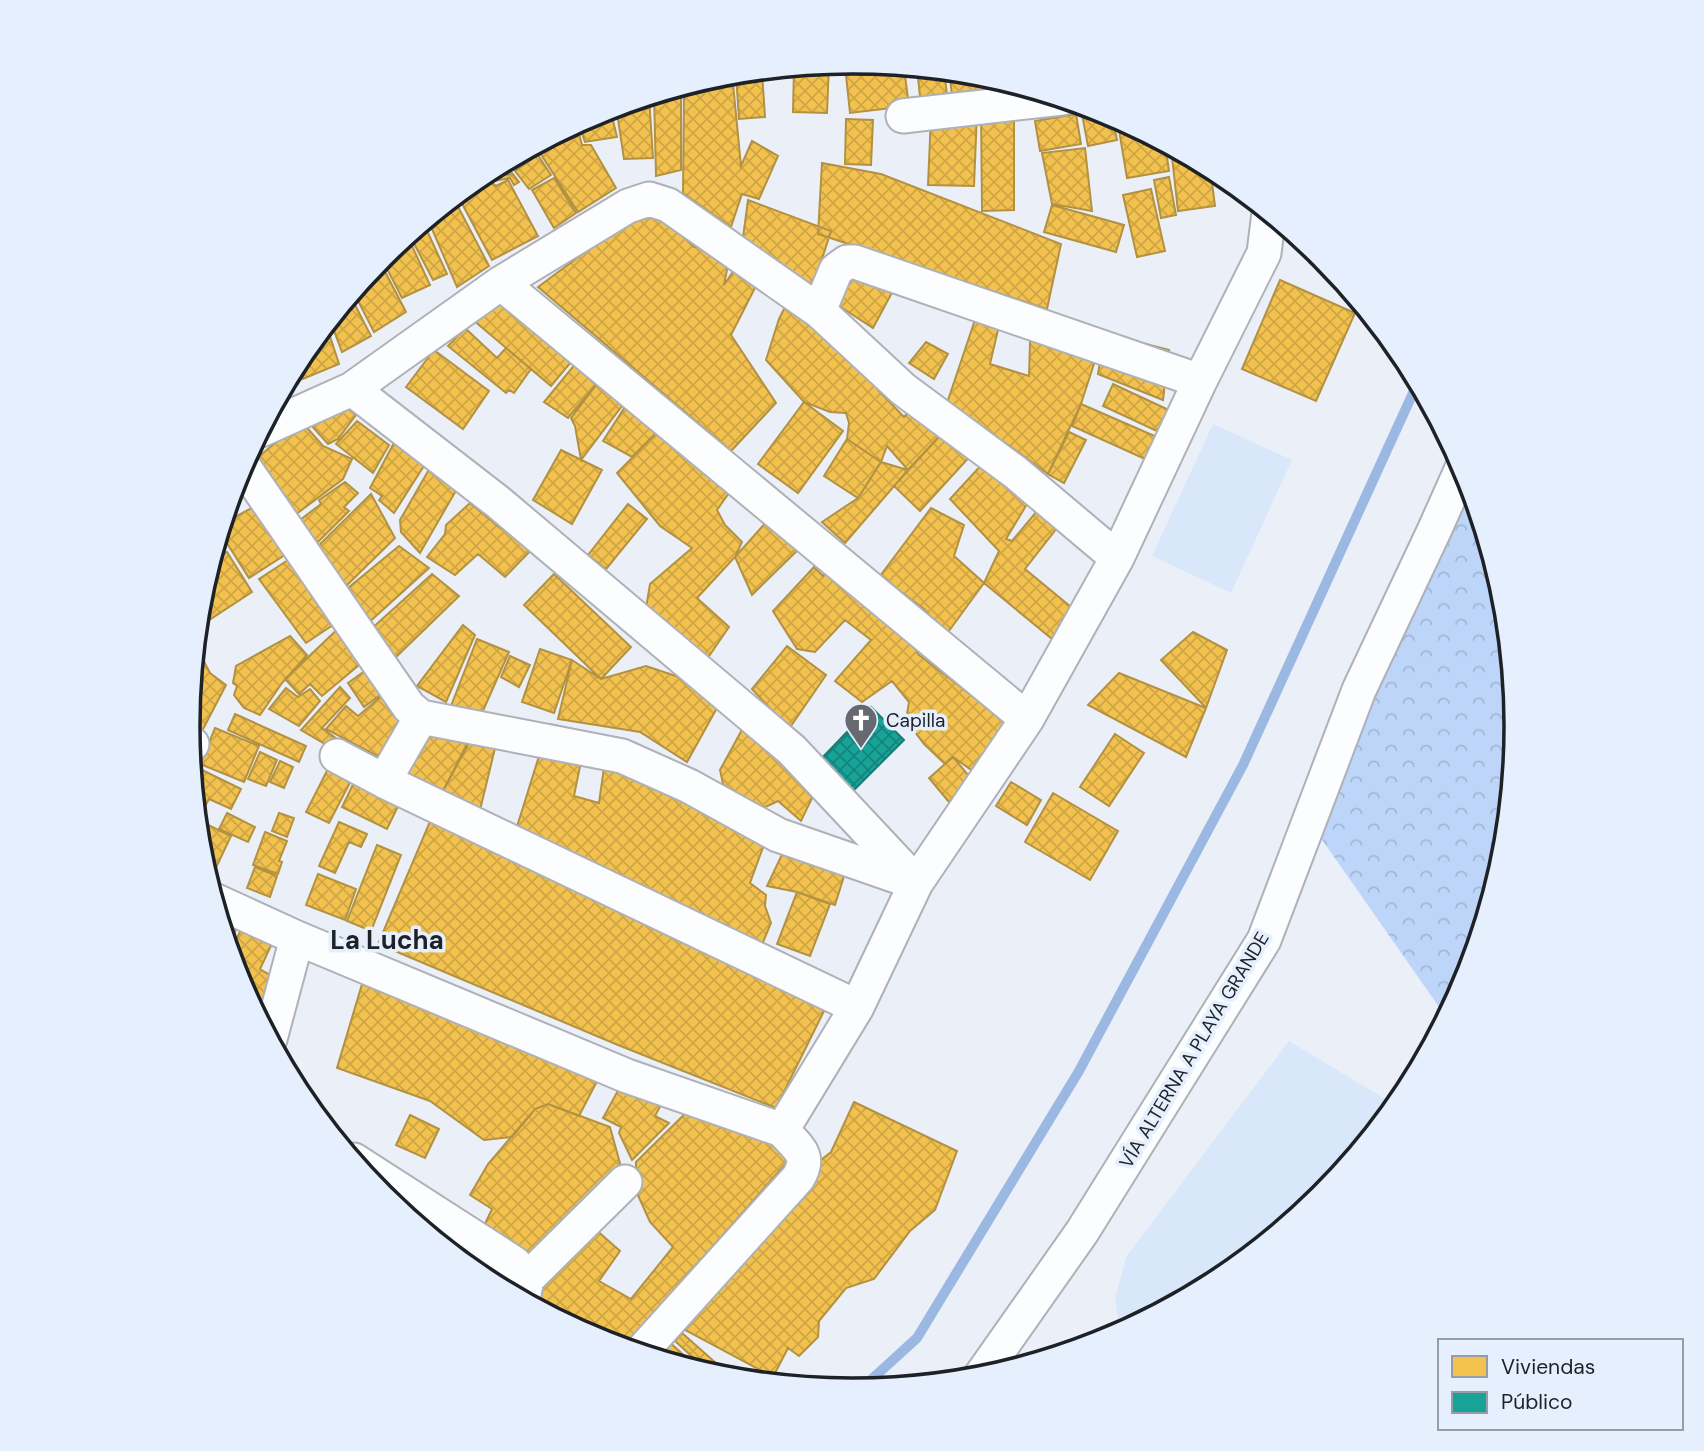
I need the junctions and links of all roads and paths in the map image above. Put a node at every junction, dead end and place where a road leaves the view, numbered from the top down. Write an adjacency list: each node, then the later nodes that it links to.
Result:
1 (1039, 101): 2 (street)
2 (903, 116)
3 (1268, 223): 6 (street)
4 (501, 283): 5 (street); 7 (street); 13 (street)
5 (819, 311): 6 (street); 11 (street)
6 (1200, 380): 11 (street)
7 (352, 389): 8 (street); 16 (street)
8 (274, 424)
9 (250, 476): 12 (street)
10 (1456, 482): 26 (street, VÍA ALTERNA A PLAYA GRANDE)
11 (1118, 558): 13 (street)
12 (421, 717): 15 (street); 16 (street)
13 (1027, 719): 16 (street)
14 (337, 756): 15 (street)
15 (384, 781): 19 (street)
16 (916, 883): 19 (street)
17 (226, 905): 18 (street)
18 (297, 938): 20 (street); 21 (street)
19 (857, 1007): 21 (street)
20 (273, 1026)
21 (782, 1130): 25 (street)
22 (384, 1180): 24 (street)
23 (625, 1182): 24 (street)
24 (525, 1289)
25 (648, 1345)
26 (990, 1362)

